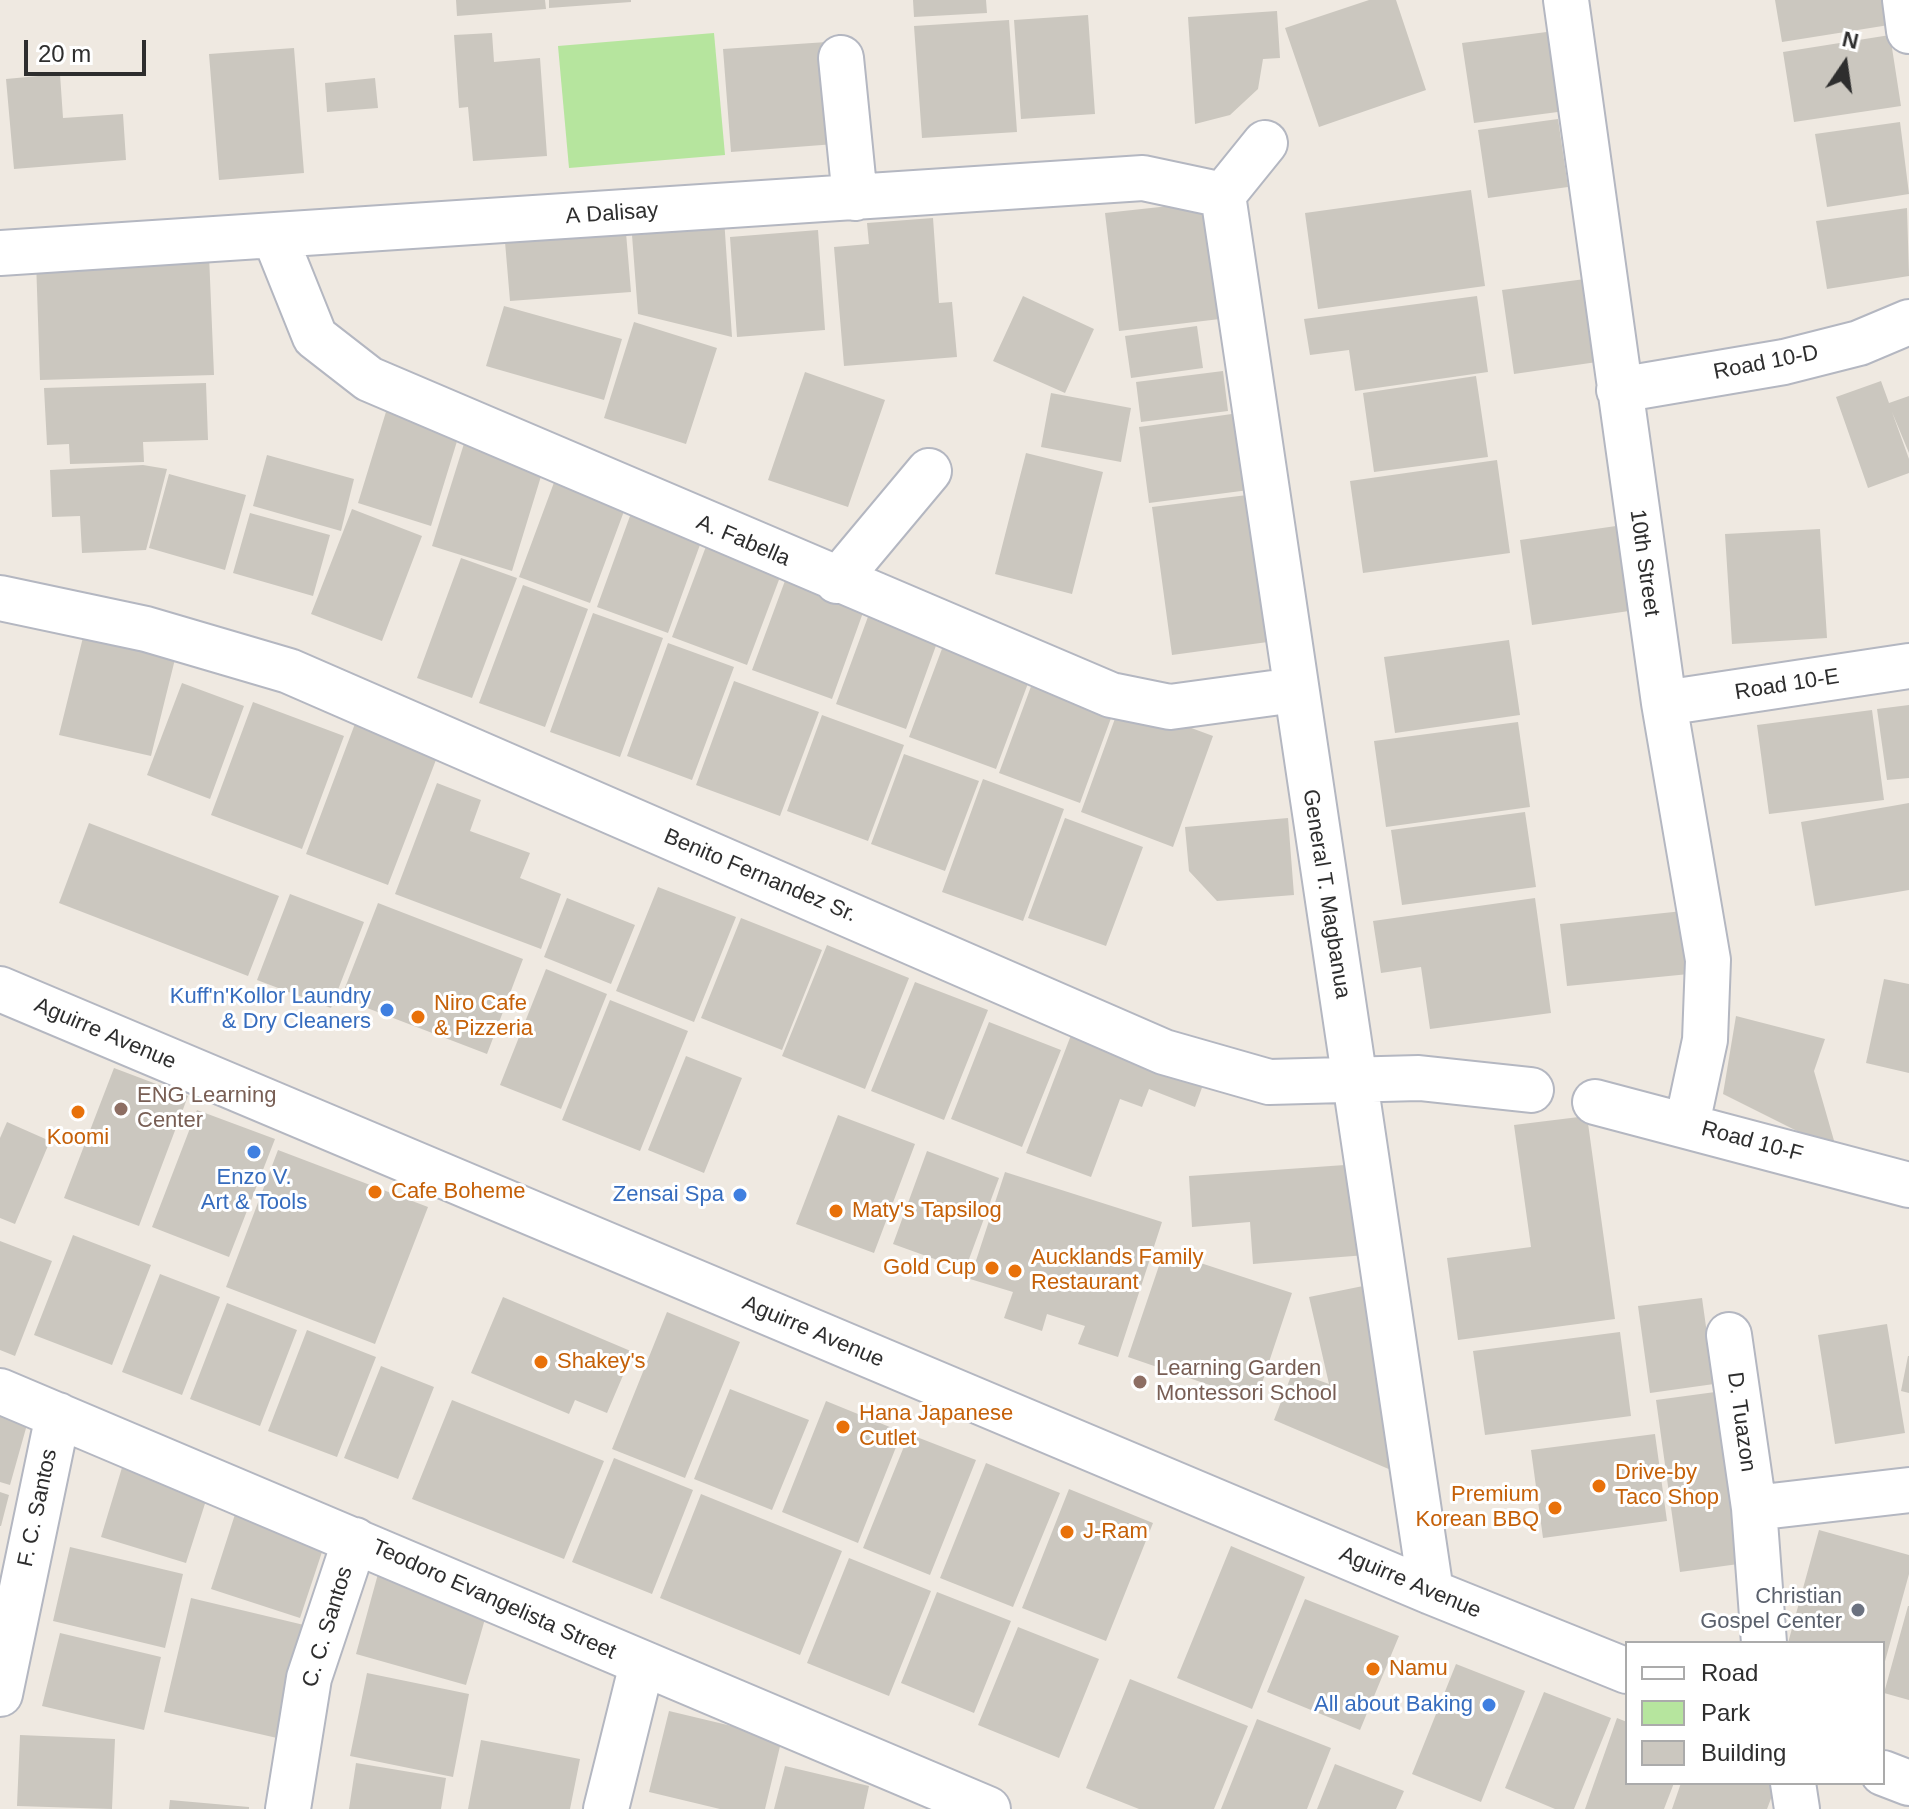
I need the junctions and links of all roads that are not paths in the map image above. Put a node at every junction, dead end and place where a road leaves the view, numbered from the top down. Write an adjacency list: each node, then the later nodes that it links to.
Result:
1 (1566, 0): 11 (street, 10th Street)
2 (1905, 0): 3 (street)
3 (1909, 31)
4 (841, 58): 7 (street)
5 (1265, 143): 6 (street)
6 (1223, 195): 7 (street, A Dalisay); 16 (street, General T. Magbanua)
7 (855, 198): 8 (street, A Dalisay)
8 (274, 235): 9 (street, A Dalisay); 13 (street, A. Fabella)
9 (0, 253)
10 (1909, 322): 11 (street, Road 10-D)
11 (1619, 390): 17 (street, 10th Street)
12 (929, 471): 13 (street)
13 (837, 581): 16 (street, A. Fabella)
14 (0, 598): 19 (street, Benito Fernandez Sr.)
15 (1909, 666): 17 (street, Road 10-E)
16 (1295, 690): 19 (street, General T. Magbanua)
17 (1664, 703): 22 (street, 10th Street)
18 (0, 989): 30 (street, Aguirre Avenue)
19 (1354, 1078): 20 (street, Benito Fernandez Sr.); 30 (street, General T. Magbanua)
20 (1531, 1090)
21 (1595, 1102): 22 (street, Road 10-F)
22 (1687, 1124): 23 (street, Road 10-F)
23 (1909, 1185)
24 (1729, 1335): 28 (street, D. Tuazon)
25 (0, 1391): 26 (street, Teodoro Evangelista Street)
26 (58, 1415): 29 (street, Teodoro Evangelista Street); 34 (street, F. C. Santos)
27 (1909, 1490): 28 (street)
28 (1754, 1508): 31 (street, D. Tuazon)
29 (355, 1540): 32 (street, Teodoro Evangelista Street); 39 (street, C. C. Santos)
30 (1431, 1592): 33 (street, Aguirre Avenue)
31 (1764, 1641)
32 (642, 1664): 38 (street, Teodoro Evangelista Street); 40 (street)
33 (1625, 1670)
34 (0, 1694)
35 (1885, 1774): 36 (street)
36 (1909, 1783)
37 (1793, 1785): 42 (street)
38 (912, 1795): 41 (street, Teodoro Evangelista Street)
39 (288, 1809)
40 (606, 1809)
41 (988, 1809)
42 (1797, 1809)

